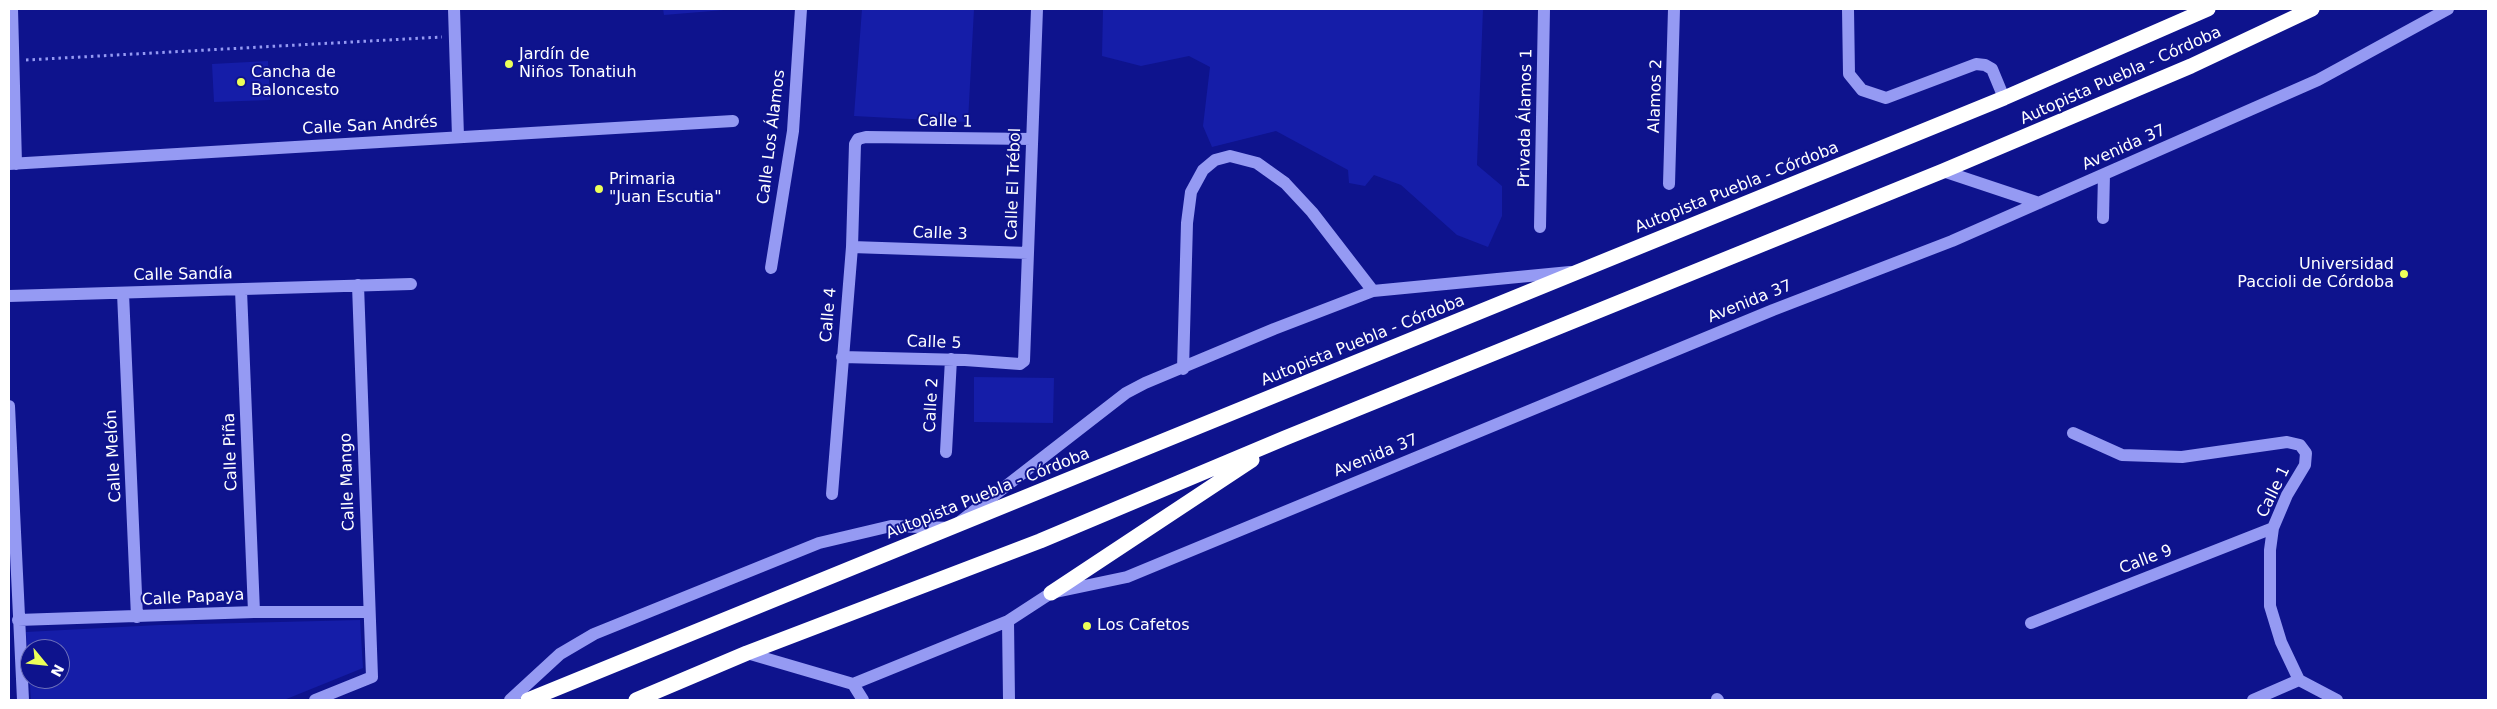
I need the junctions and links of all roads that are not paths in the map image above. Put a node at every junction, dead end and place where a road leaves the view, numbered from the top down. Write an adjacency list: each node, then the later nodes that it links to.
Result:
1 (12, 9): 16 (street)
2 (454, 9): 13 (street)
3 (802, 9): 25 (street, Calle Los Álamos)
4 (1037, 9): 15 (street, Calle El Trébol)
5 (1544, 9): 22 (street, Privada Álamos 1)
6 (1674, 9): 19 (street, Alamos 2)
7 (1848, 9): 11 (street)
8 (2208, 9): 11 (highway, Autopista Puebla - Córdoba)
9 (2312, 9): 17 (highway, Autopista Puebla - Córdoba)
10 (2448, 9): 18 (street, Avenida 37)
11 (2004, 98): 26 (highway, Autopista Puebla - Córdoba)
12 (733, 121): 13 (street, Calle San Andrés)
13 (458, 137): 16 (street, Calle San Andrés)
14 (858, 138): 15 (street, Calle 1); 23 (street, Calle 4)
15 (1032, 139): 24 (street, Calle El Trébol)
16 (12, 164)
17 (1943, 171): 20 (street); 39 (highway, Autopista Puebla - Córdoba)
18 (2104, 174): 20 (street, Avenida 37); 21 (street)
19 (1669, 184)
20 (2039, 203): 44 (street, Avenida 37)
21 (2103, 218)
22 (1540, 227)
23 (852, 248): 24 (street, Calle 3); 33 (street, Calle 4)
24 (1028, 253): 35 (street, Calle El Trébol)
25 (771, 268)
26 (1580, 271): 30 (street); 42 (highway, Autopista Puebla - Córdoba)
27 (411, 284): 28 (street, Calle Sandía)
28 (358, 285): 29 (street, Calle Sandía); 46 (street, Calle Mango)
29 (240, 290): 31 (street, Calle Sandía); 45 (street, Calle Piña)
30 (1373, 291): 36 (street); 36 (street)
31 (123, 293): 32 (street, Calle Sandía); 47 (street, Calle Melón)
32 (9, 296)
33 (842, 357): 34 (street, Calle 5); 41 (street, Calle 4)
34 (951, 359): 35 (street, Calle 5); 40 (street, Calle 2)
35 (1024, 361)
36 (1183, 369): 42 (street)
37 (9, 406): 48 (street)
38 (2072, 433): 43 (street, Calle 1)
39 (1285, 438): 44 (highway); 51 (highway, Autopista Puebla - Córdoba)
40 (946, 452)
41 (832, 494)
42 (952, 528): 57 (street); 58 (highway, Autopista Puebla - Córdoba)
43 (2273, 528): 50 (street, Calle 9); 52 (street, Calle 1)
44 (1051, 593): 49 (street)
45 (254, 612): 46 (street, Calle Papaya); 47 (street, Calle Papaya)
46 (369, 612): 56 (street, Calle Mango)
47 (138, 617): 48 (street, Calle Papaya)
48 (18, 620): 55 (street)
49 (1008, 621): 53 (street); 60 (street)
50 (2031, 623)
51 (747, 653): 53 (street); 54 (highway, Autopista Puebla - Córdoba)
52 (2299, 680): 61 (street); 62 (street)
53 (853, 684): 59 (street)
54 (643, 698)
55 (23, 700)
56 (315, 700)
57 (510, 700)
58 (528, 700)
59 (863, 700)
60 (1009, 700)
61 (2253, 700)
62 (2337, 700)

